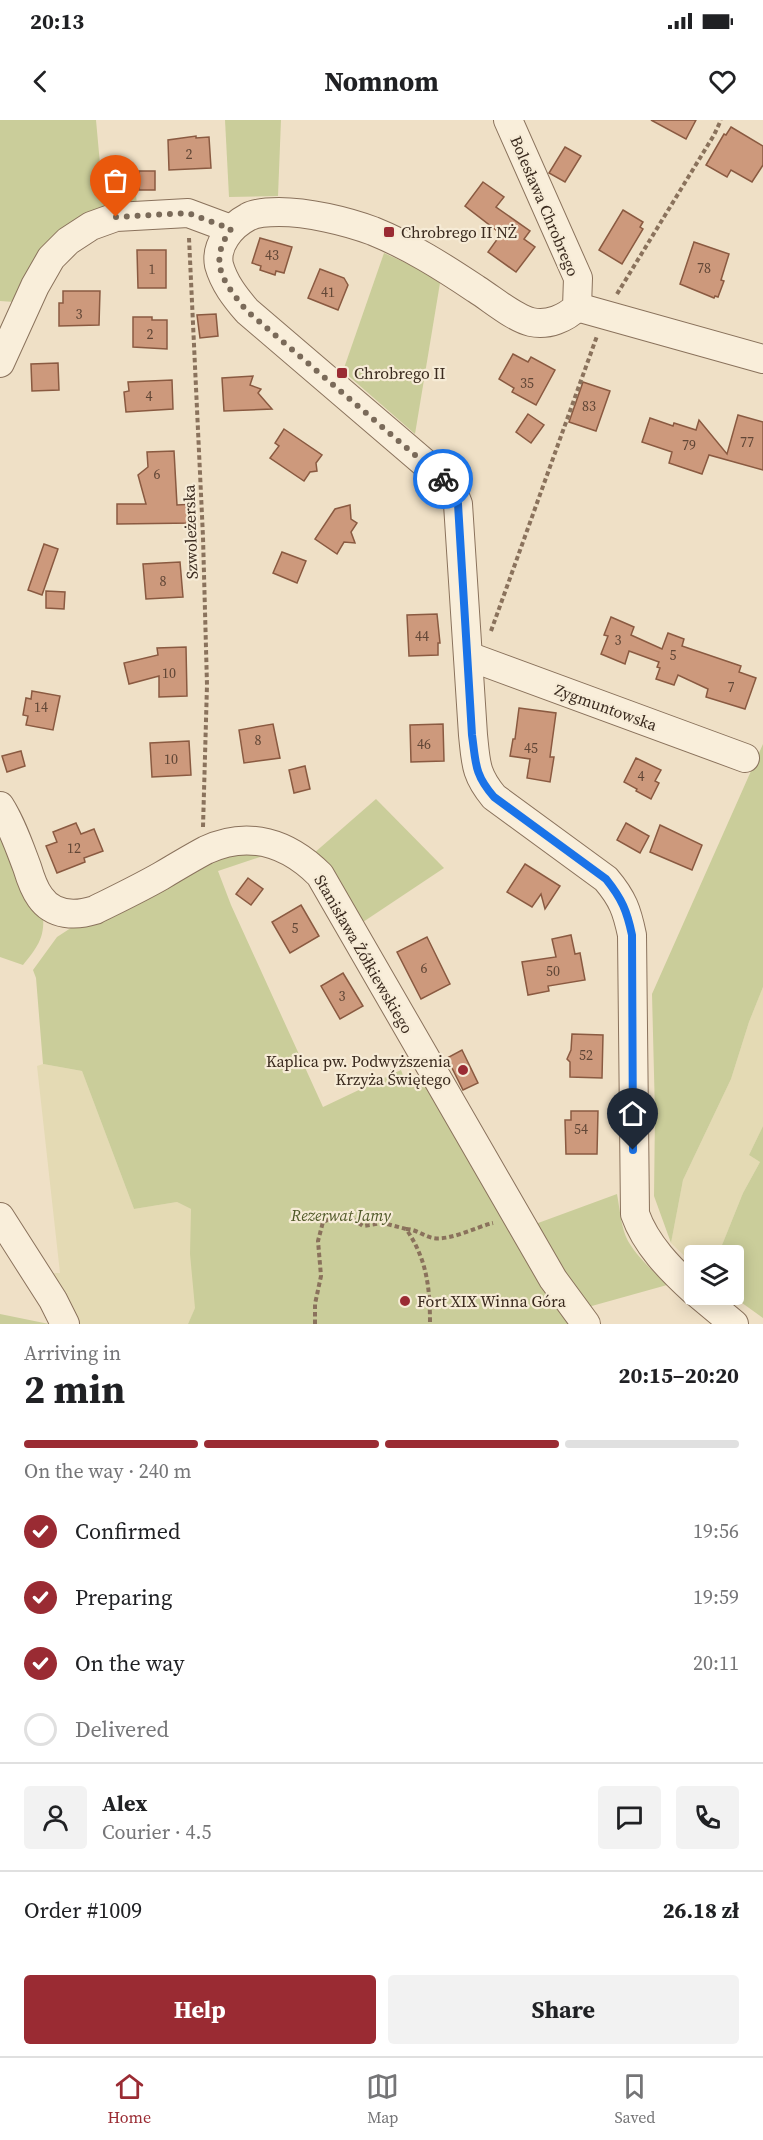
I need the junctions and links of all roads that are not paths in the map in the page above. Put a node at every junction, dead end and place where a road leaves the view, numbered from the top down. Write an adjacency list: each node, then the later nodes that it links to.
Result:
1 (508, 120): 3 (street, Bolesława Chrobrego)
2 (231, 229): 3 (street); 5 (street); 6 (street)
3 (591, 318): 4 (street)
4 (763, 359)
5 (0, 363)
6 (475, 659): 7 (street, Zygmuntowska); 10 (street)
7 (745, 758)
8 (0, 806): 13 (street, Stanisława Żółkiewskiego)
9 (0, 1217): 12 (street)
10 (684, 1282)
11 (711, 1305): 14 (street)
12 (65, 1324)
13 (586, 1324)
14 (734, 1324)

